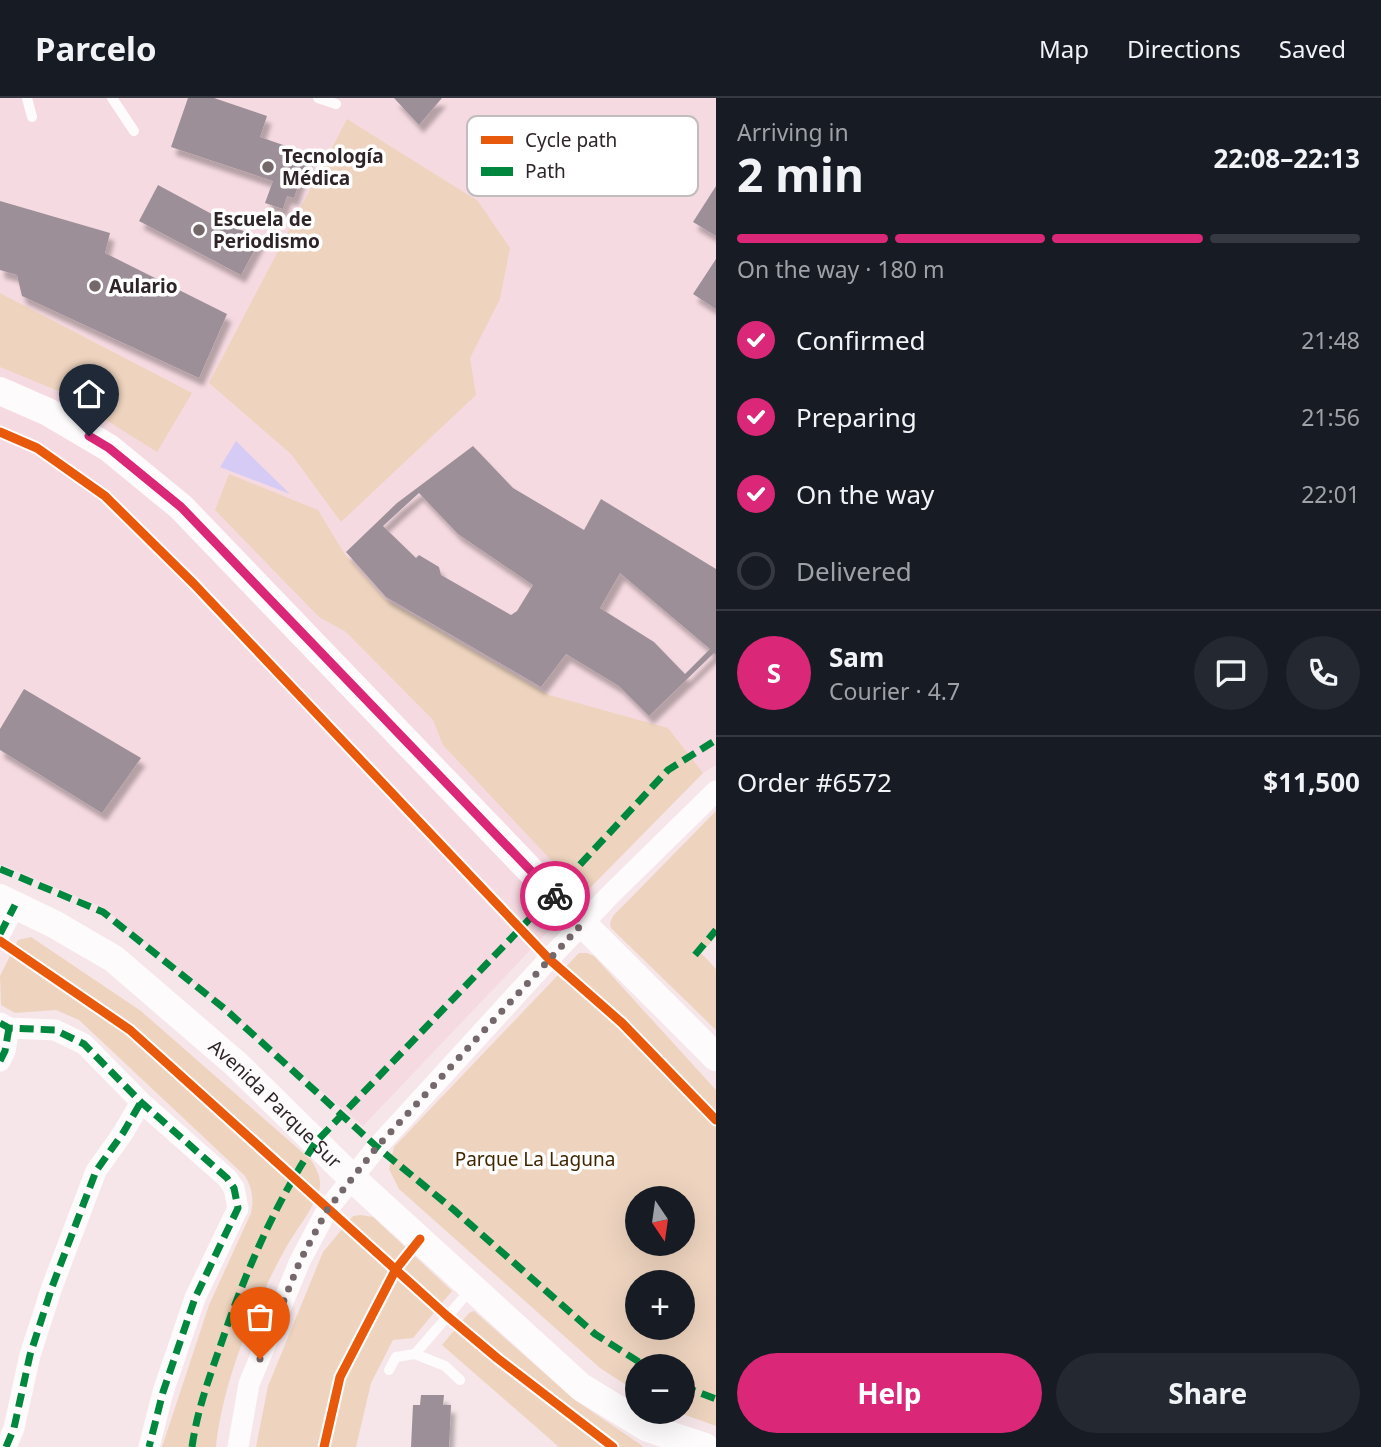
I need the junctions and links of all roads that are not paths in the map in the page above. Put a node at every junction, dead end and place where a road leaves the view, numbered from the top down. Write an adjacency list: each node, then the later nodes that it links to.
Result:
1 (27, 98): 5 (lane)
2 (112, 98): 6 (lane)
3 (318, 98): 4 (lane)
4 (336, 104)
5 (32, 117)
6 (134, 131)
7 (0, 391): 10 (street)
8 (716, 791): 10 (street)
9 (7, 901): 11 (street); 16 (street, Avenida Parque Sur)
10 (582, 924): 13 (street); 16 (street)
11 (0, 934)
12 (4, 1025): 14 (street); 15 (street)
13 (716, 1057)
14 (0, 1061)
15 (141, 1102): 21 (street); 22 (street)
16 (352, 1178): 17 (street, Avenida Parque Sur); 23 (street)
17 (473, 1287): 18 (lane); 24 (street, Avenida Parque Sur)
18 (415, 1354): 19 (lane); 20 (lane)
19 (389, 1370)
20 (460, 1380)
21 (6, 1447)
22 (149, 1447)
23 (237, 1447)
24 (705, 1447)

